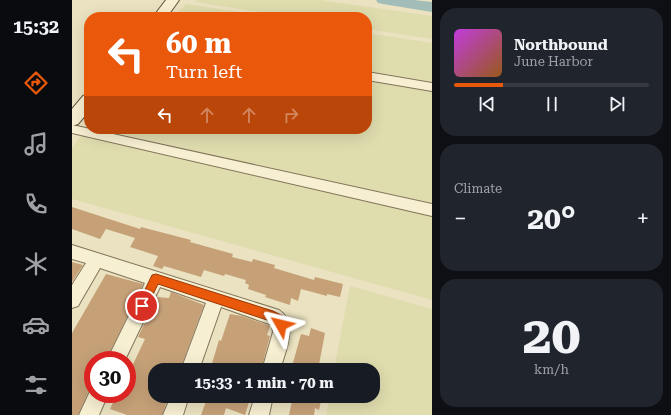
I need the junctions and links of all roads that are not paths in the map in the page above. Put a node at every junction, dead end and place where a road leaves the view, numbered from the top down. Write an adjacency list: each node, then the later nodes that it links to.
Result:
1 (173, 0): 2 (main road)
2 (164, 12)
3 (372, 77): 4 (street)
4 (432, 87)
5 (84, 106): 6 (main road)
6 (72, 120)
7 (72, 129): 8 (street)
8 (84, 132)
9 (94, 134): 10 (street)
10 (432, 210)
11 (72, 252): 12 (street)
12 (96, 260): 13 (street); 15 (street)
13 (156, 278): 14 (street); 16 (street)
14 (216, 298): 17 (street); 18 (street)
15 (72, 300)
16 (120, 351)
17 (193, 363)
18 (273, 363)
19 (95, 403): 22 (street)
20 (177, 403): 23 (street)
21 (262, 403): 24 (street)
22 (89, 415)
23 (173, 415)
24 (259, 415)

